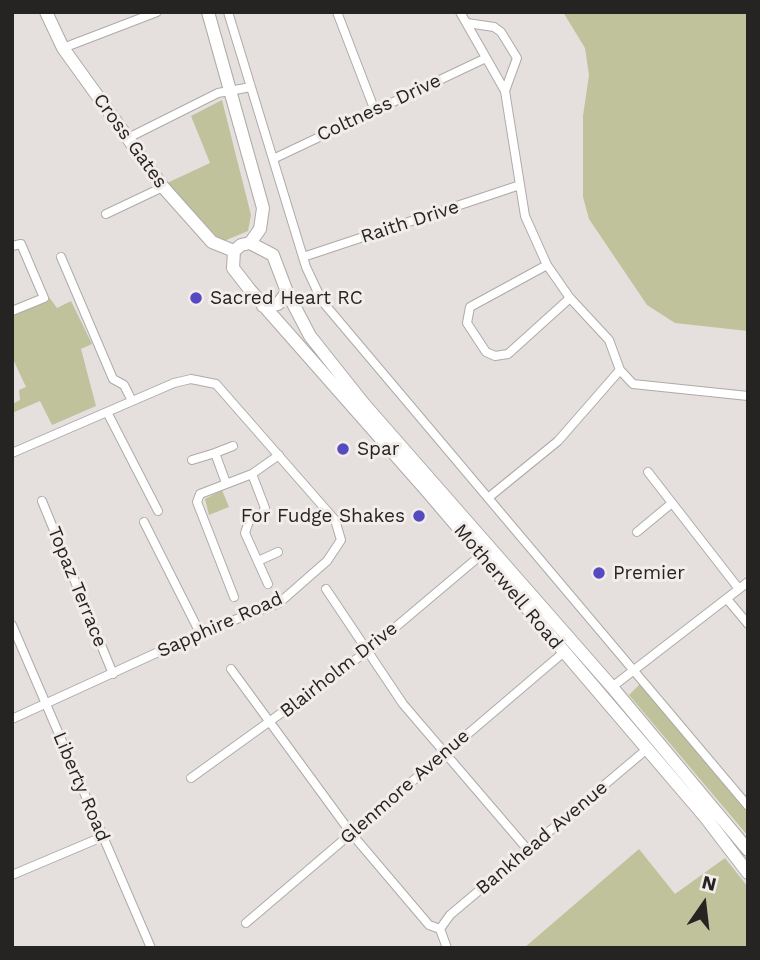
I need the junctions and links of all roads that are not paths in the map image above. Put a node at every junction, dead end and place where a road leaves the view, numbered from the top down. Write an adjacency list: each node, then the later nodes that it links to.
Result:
1 (46, 12): 8 (main road, Cross Gates)
2 (157, 12): 8 (street)
3 (208, 12): 12 (main road)
4 (228, 12): 10 (street)
5 (337, 12): 13 (street)
6 (460, 12): 7 (street)
7 (467, 23): 9 (street); 11 (street)
8 (63, 48): 14 (main road, Cross Gates)
9 (486, 58): 11 (street); 13 (street, Coltness Drive)
10 (251, 87): 12 (street); 15 (street)
11 (505, 91): 16 (street)
12 (229, 92): 14 (street); 19 (main road)
13 (375, 111): 15 (street, Coltness Drive)
14 (128, 138): 17 (main road, Cross Gates)
15 (273, 159): 23 (street)
16 (517, 186): 23 (street, Raith Drive); 24 (street)
17 (163, 187): 18 (street); 21 (main road, Cross Gates)
18 (106, 214)
19 (250, 243): 21 (main road); 25 (main road, Motherwell Road)
20 (17, 245): 28 (street)
21 (234, 251): 27 (main road, Motherwell Road)
22 (61, 257): 31 (street)
23 (303, 257): 41 (street)
24 (547, 265): 26 (street); 26 (street)
25 (287, 292): 27 (main road); 64 (main road, Motherwell Road)
26 (570, 298): 29 (street)
27 (263, 306): 48 (main road, Motherwell Road)
28 (12, 311)
29 (620, 370): 30 (street); 41 (street)
30 (748, 396)
31 (132, 401): 32 (street, Sapphire Road); 36 (street, Sapphire Road)
32 (107, 412): 34 (street, Sapphire Road); 44 (street)
33 (233, 446): 35 (street)
34 (12, 453)
35 (215, 453): 37 (street); 40 (street)
36 (279, 455): 39 (street); 58 (street, Sapphire Road)
37 (192, 460)
38 (648, 472): 43 (street)
39 (252, 474): 40 (street); 49 (street)
40 (226, 483): 54 (street)
41 (488, 498): 62 (street)
42 (42, 501): 63 (street, Topaz Terrace)
43 (672, 503): 46 (street); 53 (street)
44 (158, 511)
45 (144, 522): 58 (street)
46 (637, 532)
47 (278, 552): 49 (street)
48 (481, 555): 59 (street, Blairholm Drive); 60 (main road, Motherwell Road)
49 (258, 561): 51 (street)
50 (748, 582): 53 (street)
51 (268, 584)
52 (326, 589): 59 (street)
53 (739, 589): 55 (street)
54 (234, 597)
55 (727, 599): 56 (street); 62 (street)
56 (748, 624)
57 (13, 629): 65 (street, Liberty Road)
58 (200, 633): 63 (street, Sapphire Road)
59 (366, 652): 67 (street, Blairholm Drive); 69 (street)
60 (564, 652): 68 (main road, Motherwell Road); 69 (street, Glenmore Avenue)
61 (231, 669): 67 (street)
62 (632, 671): 64 (street); 71 (street)
63 (113, 674): 65 (street, Sapphire Road)
64 (612, 687): 75 (main road, Motherwell Road)
65 (46, 703): 66 (street, Sapphire Road); 73 (street, Liberty Road)
66 (12, 719)
67 (271, 723): 70 (street, Blairholm Drive); 72 (street)
68 (647, 749): 74 (street, Bankhead Avenue); 76 (main road, Motherwell Road)
69 (443, 754): 72 (street, Glenmore Avenue); 74 (street)
70 (191, 778)
71 (748, 806)
72 (351, 833): 78 (street, Glenmore Avenue); 79 (street)
73 (102, 837): 77 (street); 80 (street, Liberty Road)
74 (528, 850): 79 (street, Bankhead Avenue)
75 (748, 850)
76 (748, 873)
77 (12, 875)
78 (246, 923)
79 (440, 929): 81 (street)
80 (151, 948)
81 (446, 948)

